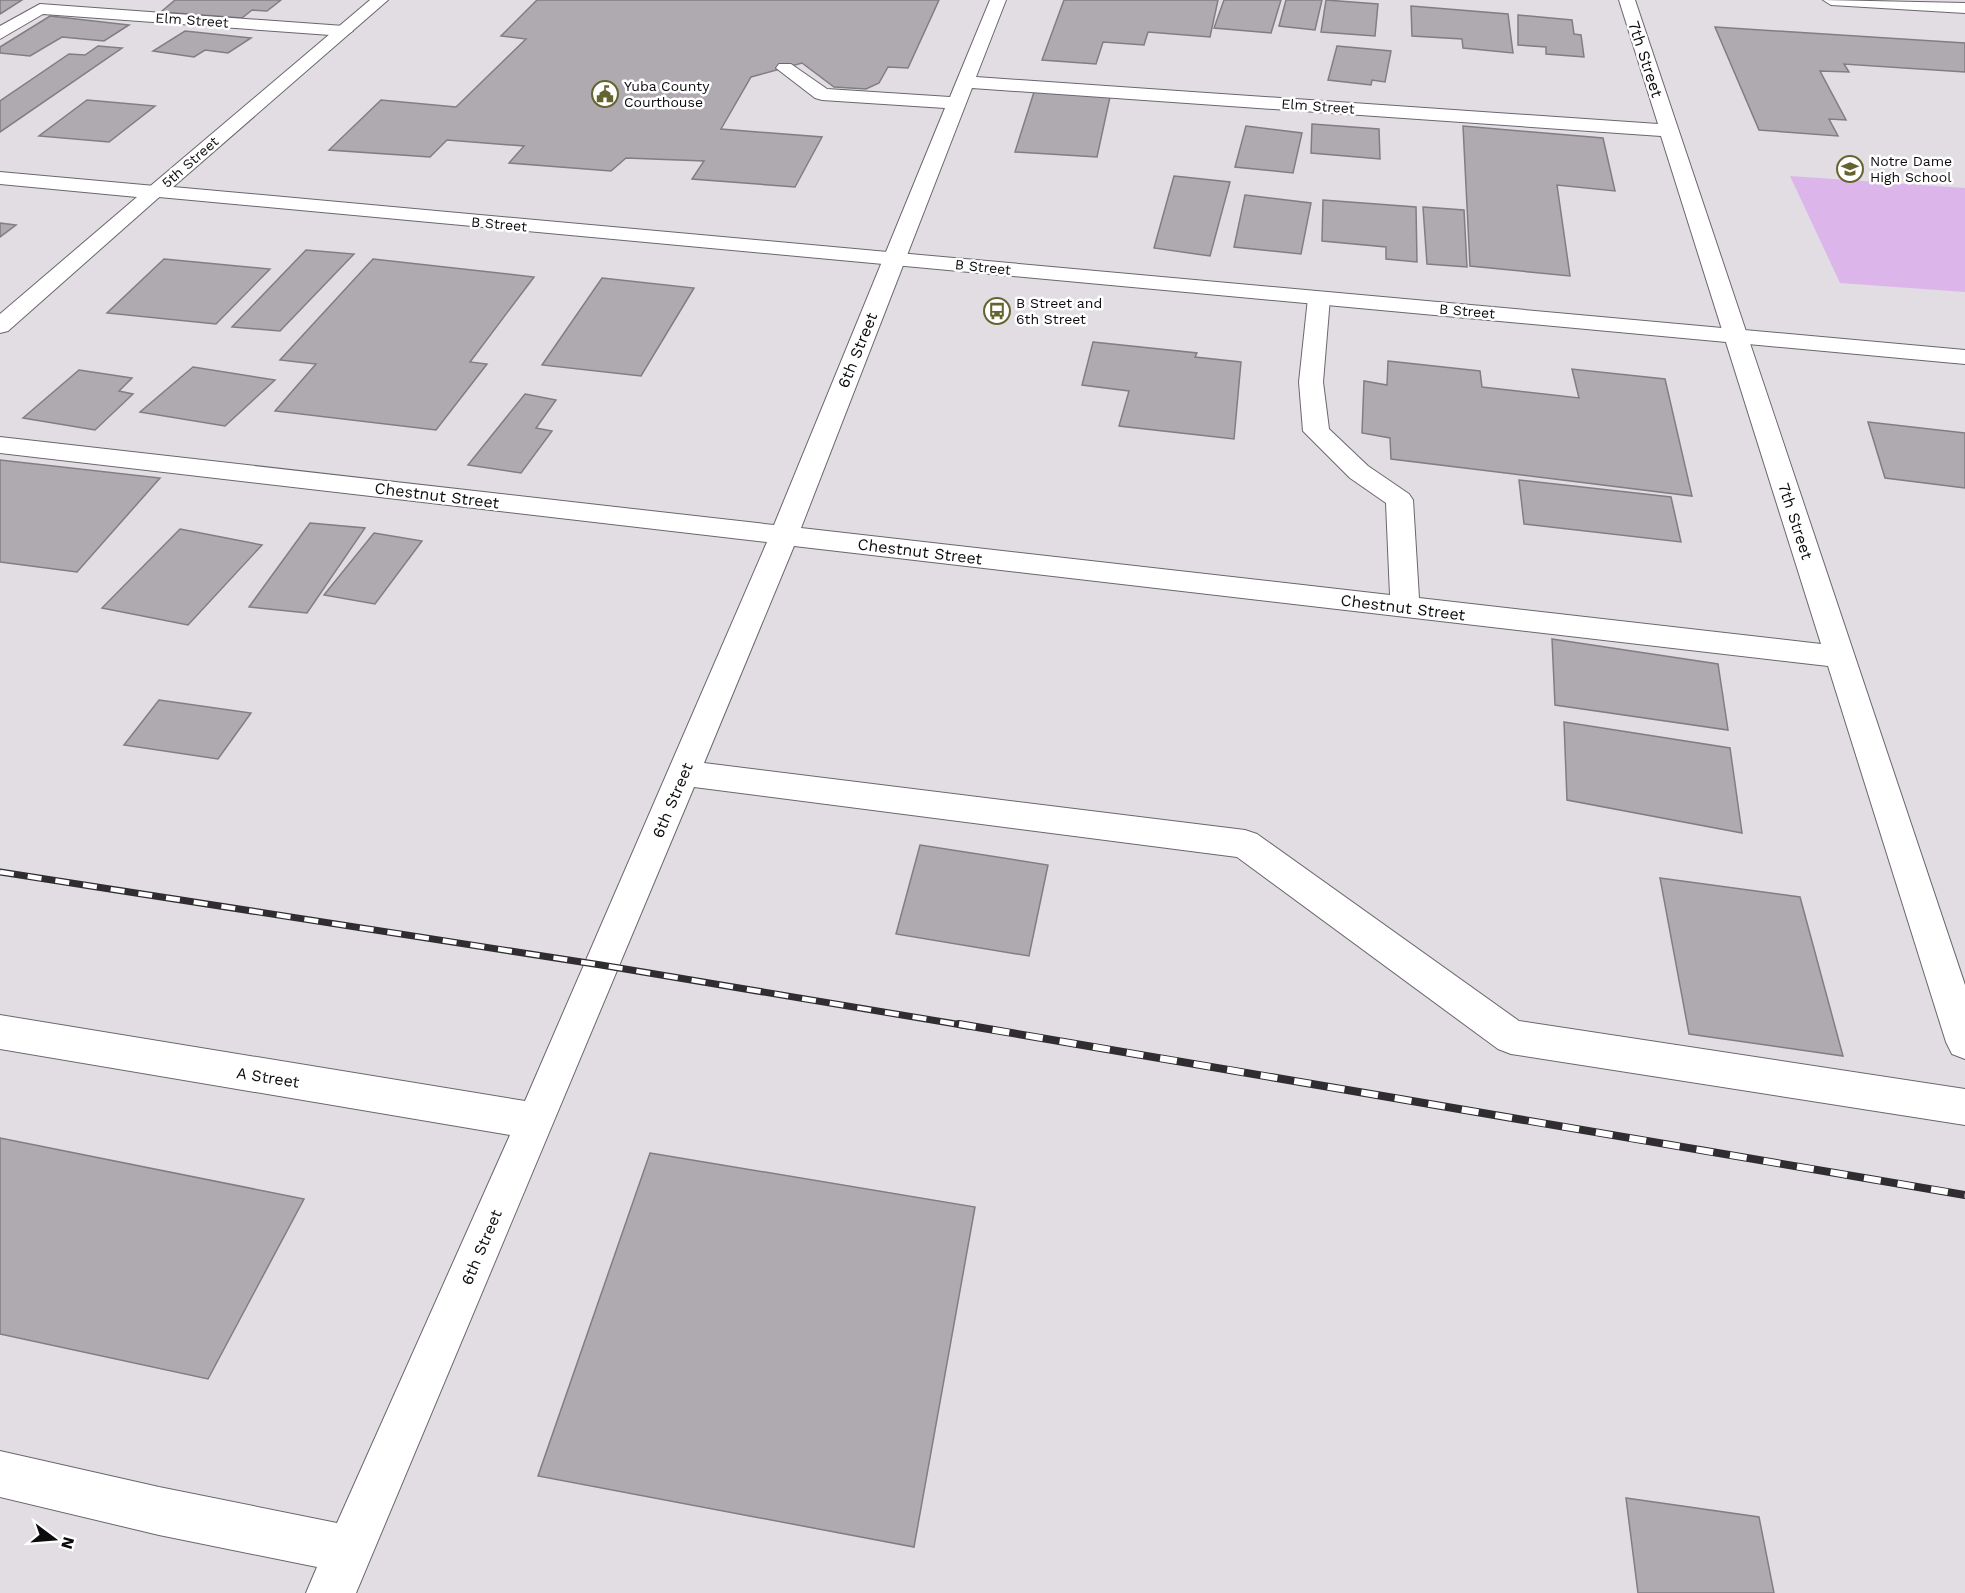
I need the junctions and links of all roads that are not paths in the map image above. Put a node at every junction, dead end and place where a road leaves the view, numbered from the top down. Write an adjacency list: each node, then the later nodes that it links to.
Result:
1 (380, 0): 6 (street, 5th Street)
2 (998, 0): 9 (street, 6th Street)
3 (1627, 0): 10 (street, 7th Street)
4 (1831, 0): 5 (street)
5 (1965, 8)
6 (344, 31): 7 (street, Elm Street); 12 (street, 5th Street)
7 (0, 34)
8 (785, 68): 9 (street, Elm Street)
9 (963, 93): 10 (street, Elm Street); 13 (street, 6th Street)
10 (1670, 131): 16 (street, 7th Street)
11 (0, 178): 12 (street, B Street)
12 (155, 192): 13 (street, B Street); 15 (street, 5th Street)
13 (894, 259): 14 (street, B Street); 19 (street, 6th Street)
14 (1319, 298): 16 (street, B Street); 20 (street)
15 (0, 326)
16 (1736, 336): 17 (street, B Street); 21 (street, 7th Street)
17 (1965, 357)
18 (0, 445): 19 (street, Chestnut Street)
19 (784, 535): 20 (street, Chestnut Street); 22 (street, 6th Street)
20 (1405, 607): 21 (street, Chestnut Street)
21 (1840, 657): 24 (street, 7th Street)
22 (683, 773): 25 (street); 26 (street, 6th Street)
23 (0, 1032): 26 (street, A Street)
24 (1965, 1042)
25 (1965, 1107)
26 (536, 1121): 28 (street, 6th Street)
27 (0, 1474): 28 (street)
28 (350, 1550): 29 (street, 6th Street)
29 (331, 1593)

